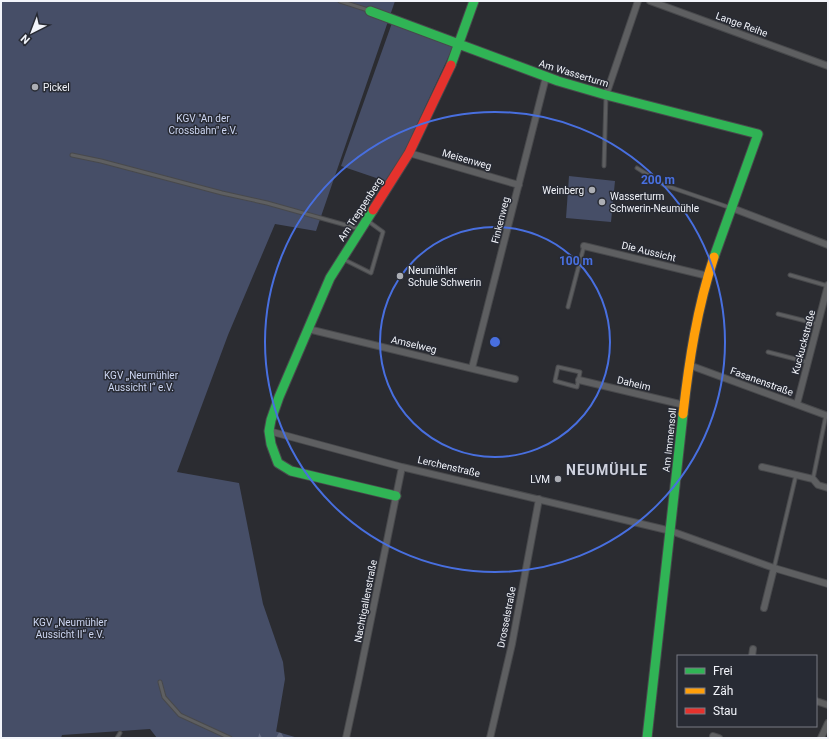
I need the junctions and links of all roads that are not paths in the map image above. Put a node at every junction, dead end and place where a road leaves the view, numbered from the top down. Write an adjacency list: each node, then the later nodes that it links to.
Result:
1 (340, 1): 5 (lane)
2 (474, 1): 6 (street, Am Treppenberg)
3 (638, 1): 9 (street)
4 (650, 1): 7 (street, Lange Reihe)
5 (370, 11): 6 (street, Am Wasserturm)
6 (459, 45): 8 (street, Am Wasserturm); 11 (street, Am Treppenberg)
7 (828, 66)
8 (546, 77): 9 (street, Am Wasserturm); 15 (street, Finkenweg)
9 (606, 95): 10 (street, Am Wasserturm); 13 (lane)
10 (752, 152): 16 (street, Am Immensoll)
11 (409, 153): 15 (street, Meisenweg); 17 (street, Am Treppenberg)
12 (72, 156): 18 (lane)
13 (604, 166)
14 (637, 168): 16 (lane)
15 (519, 185): 32 (street, Finkenweg)
16 (732, 208): 19 (street); 23 (street, Am Immensoll)
17 (366, 220): 18 (street, Am Treppenberg); 21 (lane)
18 (360, 229): 21 (street, Am Treppenberg)
19 (828, 245)
20 (584, 246): 23 (street, Die Aussicht); 25 (lane)
21 (342, 258): 28 (street, Am Treppenberg)
22 (790, 275): 24 (lane)
23 (708, 276): 31 (street, Am Immensoll)
24 (828, 286): 27 (street, Kuckuckstraße)
25 (568, 308)
26 (778, 314): 27 (lane)
27 (818, 324): 30 (street, Kuckuckstraße)
28 (308, 329): 32 (street, Amselweg); 38 (street, Am Treppenberg)
29 (768, 352): 30 (lane)
30 (807, 362): 35 (street, Kuckuckstraße)
31 (689, 365): 35 (street, Fasanenstraße); 36 (street, Am Immensoll)
32 (472, 368): 33 (street, Amselweg)
33 (515, 379)
34 (579, 380): 34 (lane); 36 (street, Daheim)
35 (797, 404): 37 (street, Fasanenstraße)
36 (684, 405): 46 (street, Am Immensoll)
37 (827, 416): 42 (lane)
38 (269, 432): 39 (street, Lerchenstraße); 44 (street)
39 (402, 467): 44 (street, Nachtigallenstraße); 45 (street, Lerchenstraße)
40 (762, 467): 41 (street)
41 (796, 475): 42 (street); 47 (lane)
42 (812, 479): 43 (street)
43 (828, 488)
44 (396, 496): 59 (street, Nachtigallenstraße)
45 (538, 499): 46 (street, Lerchenstraße); 60 (street, Drosselstraße)
46 (671, 531): 47 (street, Lerchenstraße); 61 (street, Am Immensoll)
47 (774, 568): 48 (street, Lerchenstraße); 49 (street)
48 (828, 584)
49 (764, 608)
50 (753, 649): 51 (street)
51 (752, 655)
52 (160, 682): 58 (lane)
53 (817, 702): 54 (street)
54 (828, 704)
55 (828, 723): 62 (street)
56 (120, 733): 57 (lane)
57 (117, 738)
58 (230, 738)
59 (346, 738)
60 (490, 738)
61 (647, 738)
62 (822, 738)

